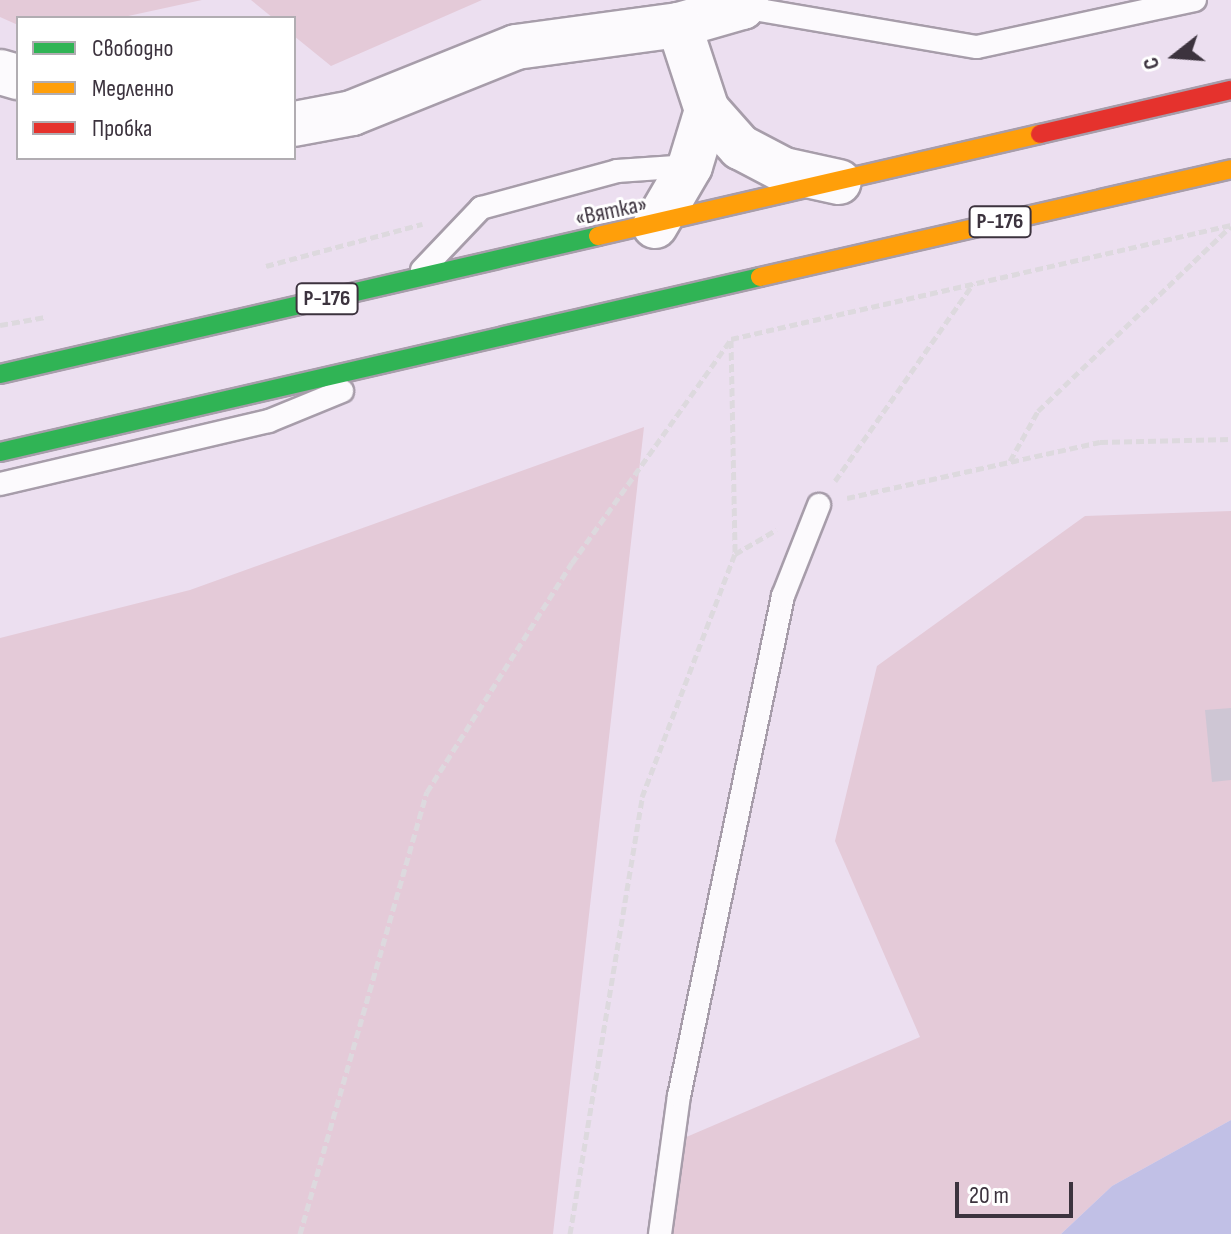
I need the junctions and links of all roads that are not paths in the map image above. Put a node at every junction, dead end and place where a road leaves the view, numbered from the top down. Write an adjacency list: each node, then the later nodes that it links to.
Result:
1 (1195, 0): 2 (lane)
2 (744, 4): 3 (street)
3 (679, 25): 5 (street); 6 (street)
4 (1231, 90): 9 (highway, «Вятка» / Р-176)
5 (707, 110): 7 (street); 9 (street)
6 (296, 124)
7 (690, 166): 10 (street); 11 (lane)
8 (1231, 169): 12 (highway, Р-176)
9 (839, 182): 10 (highway, «Вятка» / Р-176)
10 (655, 226): 11 (highway, «Вятка» / Р-176)
11 (413, 280): 13 (highway, «Вятка» / Р-176)
12 (437, 353): 14 (highway, Р-176); 15 (lane)
13 (0, 374)
14 (0, 452)
15 (0, 484)
16 (819, 505): 17 (lane)
17 (660, 1234)

